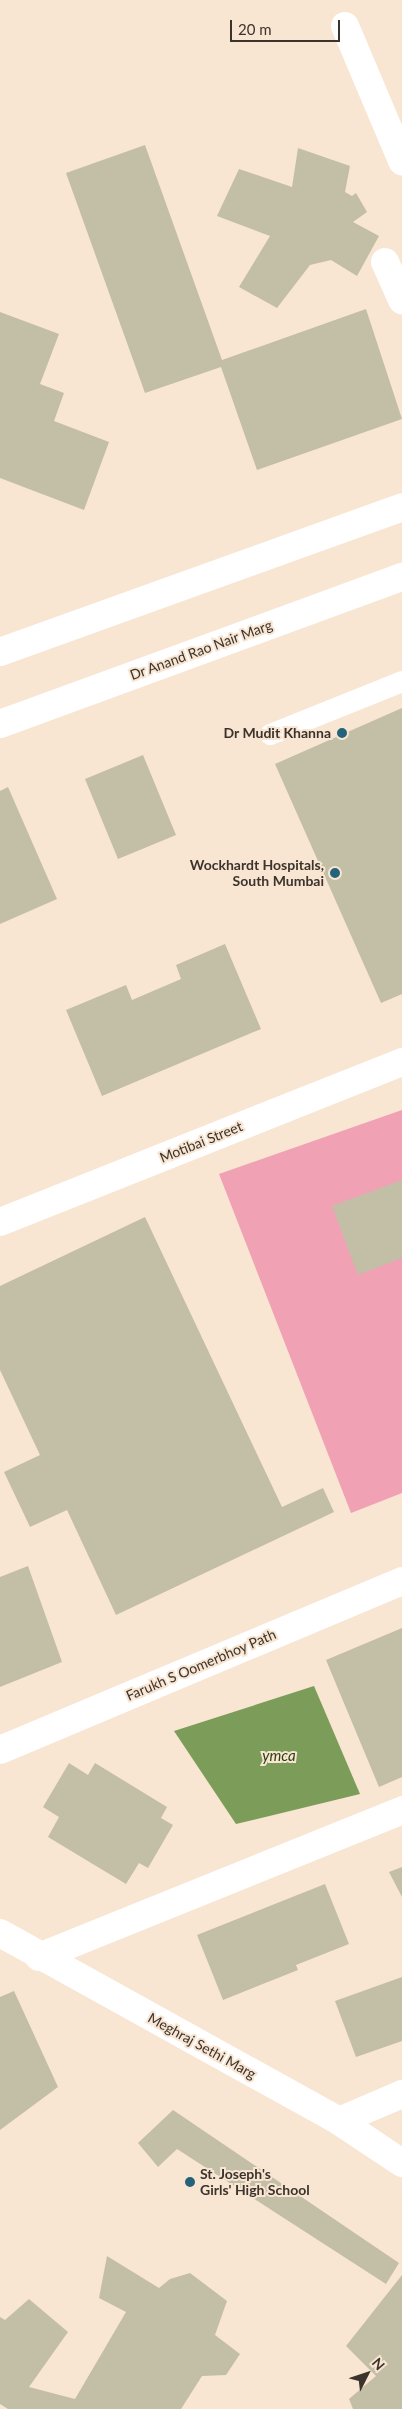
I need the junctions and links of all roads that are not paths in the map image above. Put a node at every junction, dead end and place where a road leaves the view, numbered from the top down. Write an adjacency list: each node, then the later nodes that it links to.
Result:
1 (345, 26): 2 (street)
2 (402, 161)
3 (385, 262): 4 (street)
4 (402, 300)
5 (402, 507): 7 (street)
6 (402, 577): 9 (street, Dr Anand Rao Nair Marg)
7 (0, 652)
8 (402, 681): 10 (lane)
9 (0, 724)
10 (270, 734)
11 (402, 1062): 12 (street, Motibai Street)
12 (0, 1222)
13 (402, 1581): 14 (street, Farukh S Oomerbhoy Path)
14 (0, 1750)
15 (402, 1810): 17 (street)
16 (0, 1933): 17 (street, Meghraj Sethi Marg)
17 (39, 1957): 19 (street, Meghraj Sethi Marg)
18 (402, 2094): 19 (street)
19 (339, 2121): 20 (street, Meghraj Sethi Marg)
20 (402, 2163)

